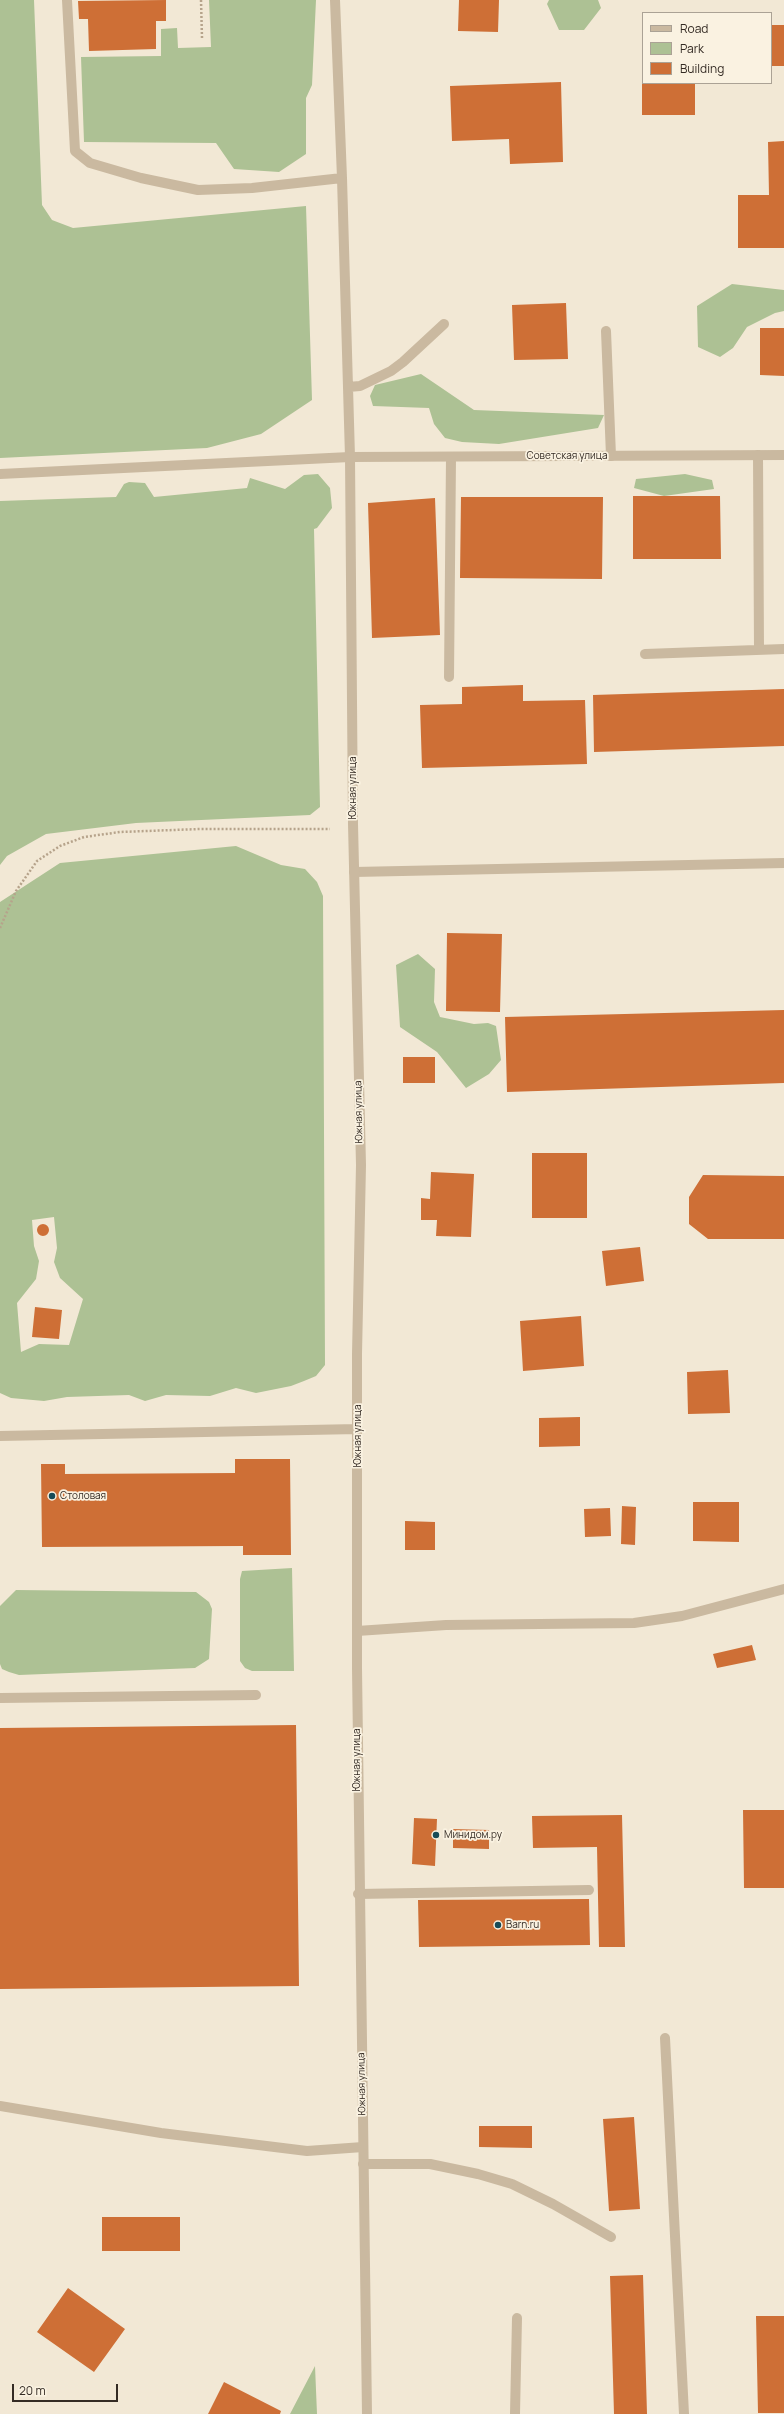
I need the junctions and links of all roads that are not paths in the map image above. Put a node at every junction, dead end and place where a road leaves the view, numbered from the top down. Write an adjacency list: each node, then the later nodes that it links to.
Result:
1 (67, 0): 3 (street)
2 (335, 0): 3 (street, Южная улица)
3 (342, 178): 6 (street, Южная улица)
4 (444, 324): 6 (street)
5 (606, 331): 9 (street)
6 (348, 387): 10 (street, Южная улица)
7 (758, 455): 8 (street, Советская улица); 9 (street, Советская улица); 13 (street)
8 (784, 455)
9 (611, 456): 11 (street, Советская улица)
10 (350, 457): 11 (street, Советская улица); 12 (street, Советская улица); 18 (street, Южная улица)
11 (451, 457): 16 (street)
12 (0, 474)
13 (759, 650): 14 (street); 15 (street)
14 (784, 650)
15 (645, 654)
16 (448, 677)
17 (784, 863): 18 (street)
18 (354, 872): 19 (street, Южная улица)
19 (358, 1429): 20 (street); 22 (street, Южная улица)
20 (0, 1436)
21 (784, 1589): 22 (street)
22 (357, 1631): 26 (street, Южная улица)
23 (256, 1695): 24 (street)
24 (0, 1698)
25 (589, 1890): 26 (street)
26 (358, 1894): 29 (street, Южная улица)
27 (665, 2038): 35 (street)
28 (0, 2106): 29 (street)
29 (363, 2147): 30 (street, Южная улица)
30 (363, 2164): 31 (street); 33 (street, Южная улица)
31 (610, 2237)
32 (517, 2318): 34 (street)
33 (367, 2414)
34 (515, 2414)
35 (684, 2414)

